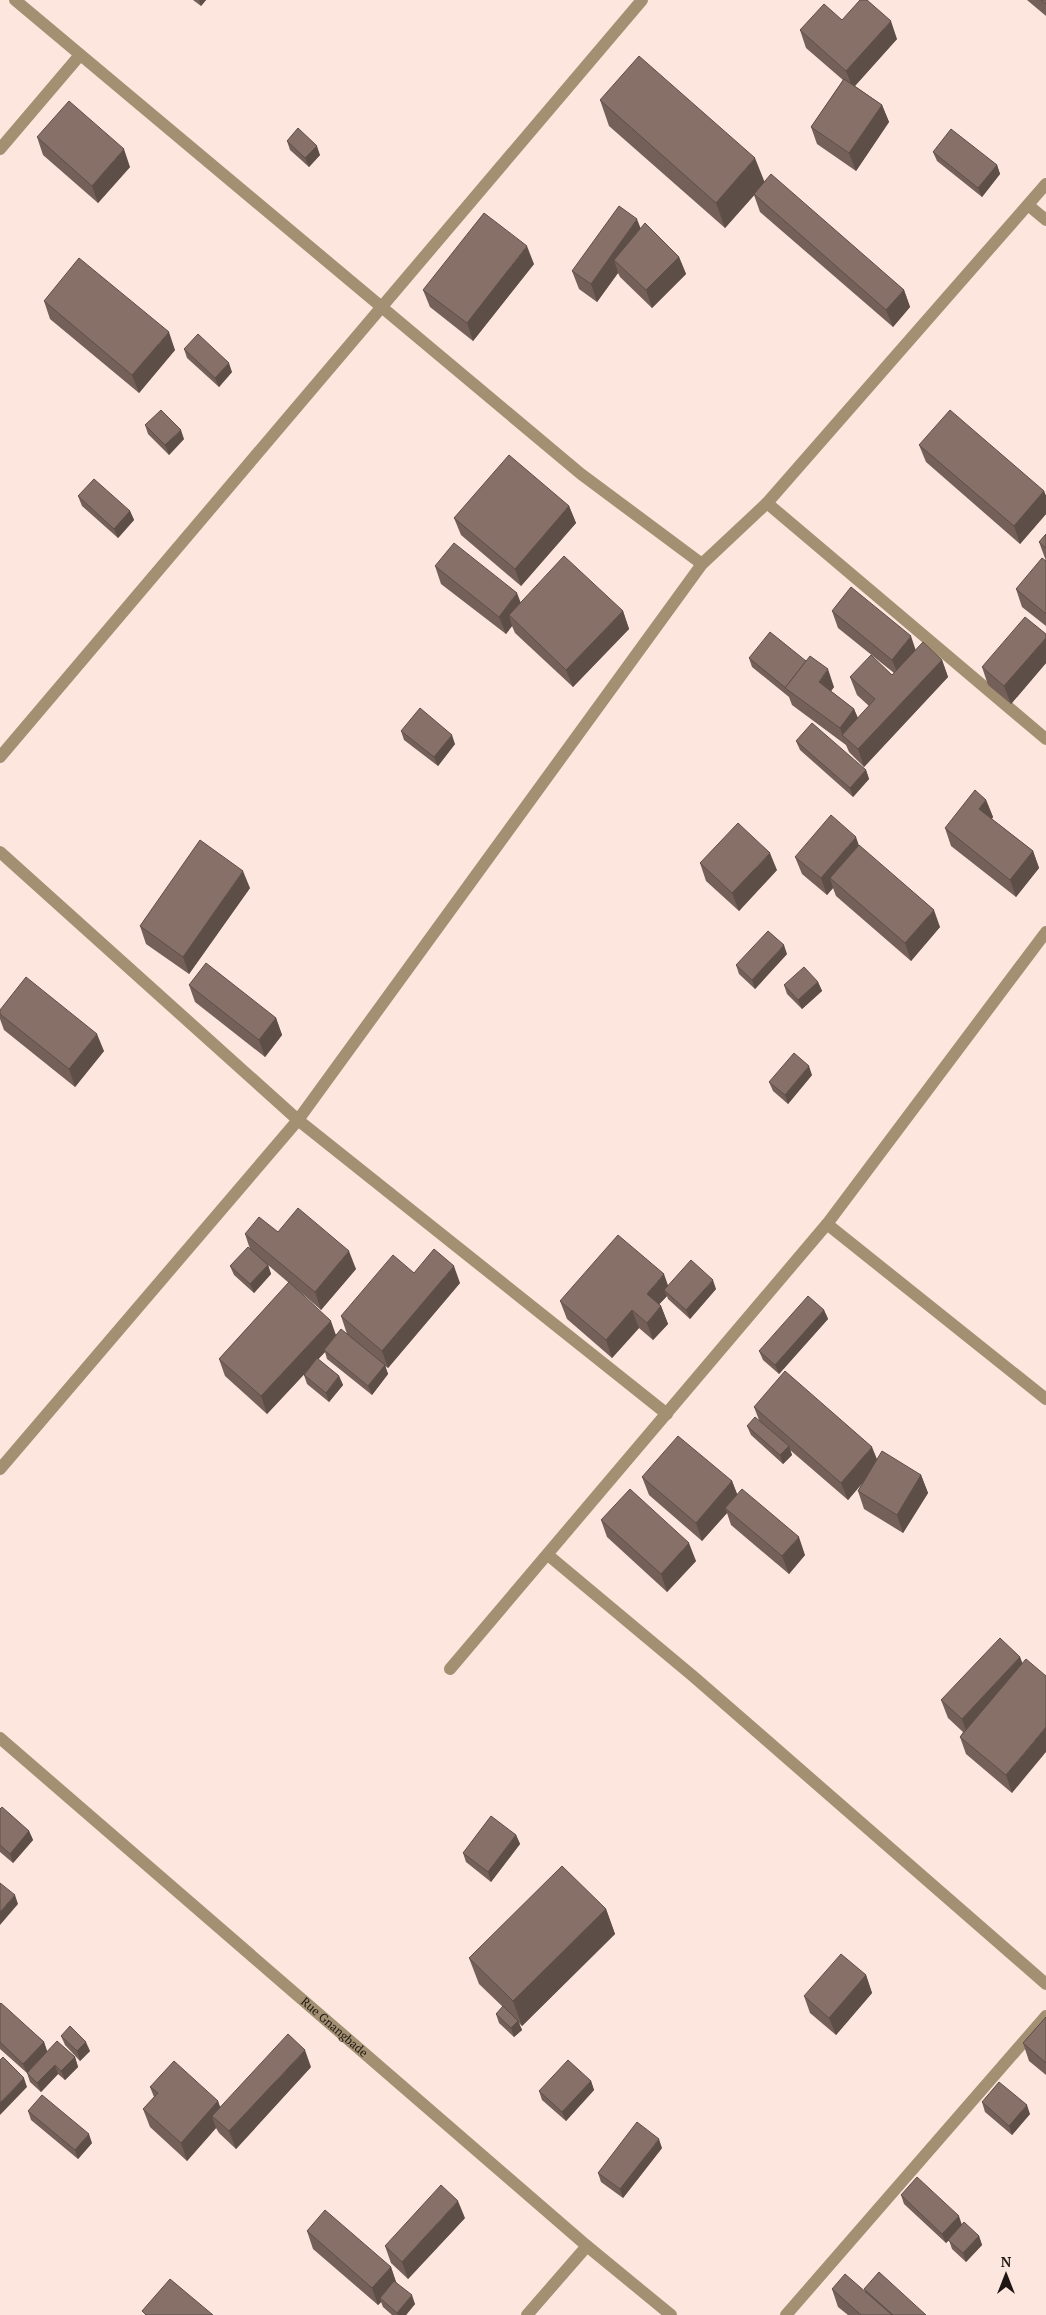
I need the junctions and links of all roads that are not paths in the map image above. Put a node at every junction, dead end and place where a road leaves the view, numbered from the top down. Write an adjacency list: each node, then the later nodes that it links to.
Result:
1 (15, 0): 3 (street)
2 (642, 0): 8 (street)
3 (80, 55): 4 (street); 8 (street)
4 (0, 149)
5 (1046, 184): 6 (street)
6 (1028, 204): 7 (street); 9 (street)
7 (1046, 220)
8 (381, 307): 10 (street); 12 (street)
9 (767, 503): 10 (street); 11 (street)
10 (702, 564): 15 (street)
11 (1046, 740)
12 (0, 757)
13 (0, 852): 15 (street)
14 (1046, 932): 16 (street)
15 (298, 1120): 18 (street); 19 (street)
16 (827, 1224): 17 (street); 18 (street)
17 (1046, 1399)
18 (667, 1414): 20 (street)
19 (0, 1469)
20 (548, 1555): 21 (street); 23 (street)
21 (450, 1669)
22 (0, 1738): 25 (street, Rue Gnangbade)
23 (1046, 1984)
24 (1046, 2016): 28 (street)
25 (587, 2246): 26 (street); 27 (street, Rue Gnangbade)
26 (527, 2315)
27 (671, 2315)
28 (786, 2315)

